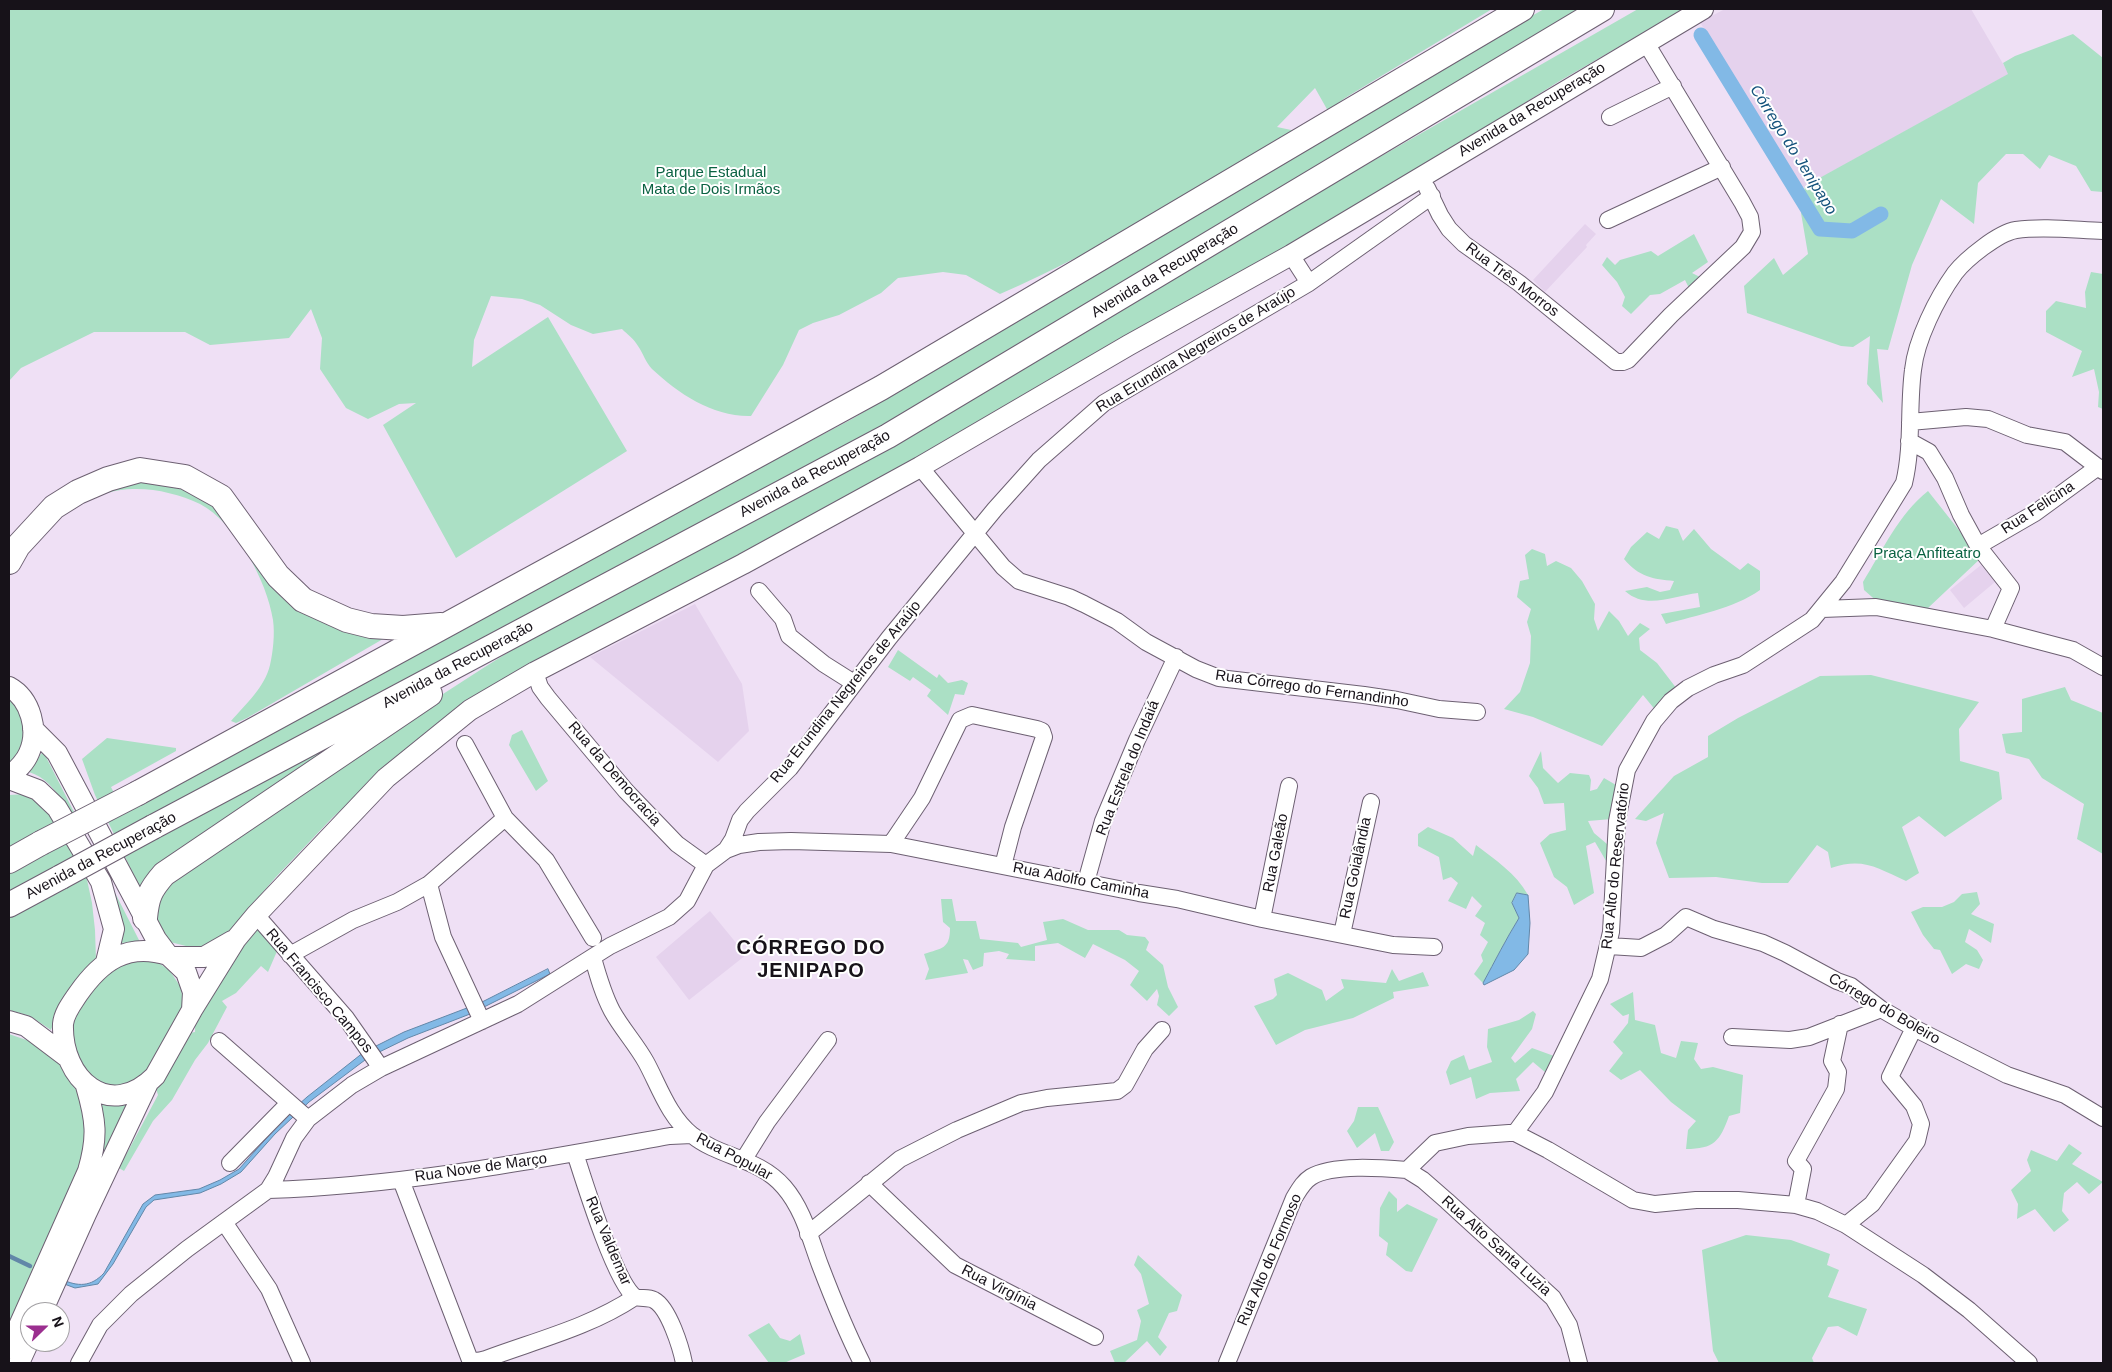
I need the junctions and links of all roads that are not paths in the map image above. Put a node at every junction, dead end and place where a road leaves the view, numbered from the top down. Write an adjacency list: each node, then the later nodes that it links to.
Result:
1 (1522, 9): 23 (highway)
2 (1602, 9): 25 (highway, Avenida da Recuperação)
3 (1703, 9): 4 (main road, Avenida da Recuperação)
4 (1646, 43): 5 (street); 8 (main road, Avenida da Recuperação)
5 (1673, 86): 6 (street); 7 (street)
6 (1610, 118)
7 (1722, 167): 9 (street, Rua Três Morros); 10 (street)
8 (1422, 177): 9 (street, Rua Três Morros); 12 (main road, Avenida da Recuperação)
9 (1432, 196): 13 (street, Rua Erundina Negreiros de Araújo)
10 (1608, 220)
11 (2103, 231): 14 (street, Rua Alto do Reservatório)
12 (1291, 255): 13 (street, Rua Erundina Negreiros de Araújo); 16 (main road, Avenida da Recuperação)
13 (1309, 282): 18 (street, Rua Erundina Negreiros de Araújo)
14 (1910, 422): 15 (street, Rua Alto do Reservatório); 17 (street)
15 (1909, 441): 19 (street); 22 (street, Rua Alto do Reservatório)
16 (920, 467): 18 (street, Rua Córrego do Fernandinho); 28 (main road, Avenida da Recuperação)
17 (2101, 469): 19 (street, Rua Felicina)
18 (976, 534): 26 (street, Rua Córrego do Fernandinho); 29 (street, Rua Erundina Negreiros de Araújo)
19 (1978, 546): 24 (street)
20 (9, 562): 23 (highway)
21 (759, 591): 29 (street)
22 (1822, 608): 24 (street); 52 (street, Rua Alto do Reservatório)
23 (454, 622): 40 (highway, bridge)
24 (1993, 629): 27 (street)
25 (524, 630): 45 (highway, Avenida da Recuperação, bridge); 47 (highway)
26 (1176, 656): 31 (street, Rua Córrego do Fernandinho); 43 (street, Rua Estrela do Indaiá)
27 (2103, 667)
28 (535, 672): 41 (street, Rua da Democracia); 46 (main road, Avenida da Recuperação)
29 (854, 683): 39 (street, Rua Erundina Negreiros de Araújo)
30 (9, 687): 32 (main road)
31 (1477, 712)
32 (33, 729): 34 (main road); 47 (main road)
33 (465, 744): 37 (street)
34 (9, 778): 57 (main road)
35 (1289, 786): 48 (street, Rua Galeão)
36 (1371, 802): 49 (street, Rua Goialândia)
37 (505, 818): 44 (street); 50 (street)
38 (891, 844): 39 (street, Rua Adolfo Caminha); 42 (street, Rua Adolfo Caminha); 42 (street)
39 (726, 850): 41 (street, Rua Erundina Negreiros de Araújo)
40 (9, 861)
41 (706, 865): 56 (street, Rua Erundina Negreiros de Araújo)
42 (1003, 866): 43 (street, Rua Adolfo Caminha)
43 (1086, 882): 48 (street, Rua Adolfo Caminha)
44 (428, 884): 54 (street); 61 (street)
45 (9, 905)
46 (256, 915): 51 (main road, Avenida da Recuperação); 54 (street, Rua Francisco Campos)
47 (145, 918): 55 (main road)
48 (1262, 919): 49 (street, Rua Adolfo Caminha)
49 (1342, 934): 53 (street, Rua Adolfo Caminha)
50 (593, 938)
51 (236, 939): 55 (main road, Avenida da Recuperação); 59 (main road, Avenida da Recuperação)
52 (1609, 946): 58 (street, Córrego do Boleiro); 75 (street, Rua Alto do Reservatório)
53 (1434, 947)
54 (290, 955): 69 (street, Rua Francisco Campos)
55 (169, 956): 57 (main road); 59 (main road)
56 (593, 958): 61 (street, Rua Erundina Negreiros de Araújo); 76 (street, Rua Popular)
57 (106, 962): 68 (main road)
58 (1881, 1008): 62 (street); 63 (street, Córrego do Boleiro)
59 (192, 1010): 70 (main road)
60 (9, 1021): 68 (main road)
61 (482, 1021): 69 (street, Rua Erundina Negreiros de Araújo)
62 (1840, 1024): 65 (street); 84 (street)
63 (1914, 1028): 73 (street, Córrego do Boleiro); 86 (street)
64 (1162, 1030): 82 (street)
65 (1732, 1037)
66 (828, 1040): 78 (street)
67 (219, 1042): 72 (street)
68 (67, 1056): 71 (main road)
69 (381, 1068): 74 (street, Rua Erundina Negreiros de Araújo)
70 (148, 1083): 71 (main road); 89 (main road)
71 (86, 1086): 91 (main road)
72 (289, 1103): 74 (street); 79 (street)
73 (2103, 1118)
74 (308, 1119): 83 (street, Rua Erundina Negreiros de Araújo)
75 (1515, 1133): 80 (street); 84 (street)
76 (692, 1135): 77 (street, Rua Nove de Março); 78 (street, Rua Popular)
77 (575, 1153): 81 (street, Rua Nove de Março); 88 (street, Rua Valdemar)
78 (744, 1159): 87 (street, Rua Popular)
79 (230, 1163)
80 (1407, 1170): 97 (street, Rua Alto do Formoso); 98 (street, Rua Alto Santa Luzia)
81 (401, 1180): 83 (street, Rua Nove de Março); 92 (street)
82 (869, 1183): 87 (street); 90 (street, Rua Virgínia)
83 (268, 1190): 85 (street, Rua Erundina Negreiros de Araújo)
84 (1796, 1205): 86 (street)
85 (224, 1222): 93 (street, Rua Erundina Negreiros de Araújo); 94 (street)
86 (1846, 1226): 99 (street)
87 (808, 1234): 96 (street, Rua Popular)
88 (635, 1297): 92 (street); 95 (street, Rua Valdemar)
89 (47, 1302)
90 (1095, 1337)
91 (9, 1348)
92 (511, 1357)
93 (79, 1363)
94 (302, 1363)
95 (684, 1363)
96 (862, 1363)
97 (1227, 1363)
98 (1579, 1363)
99 (2029, 1363)

